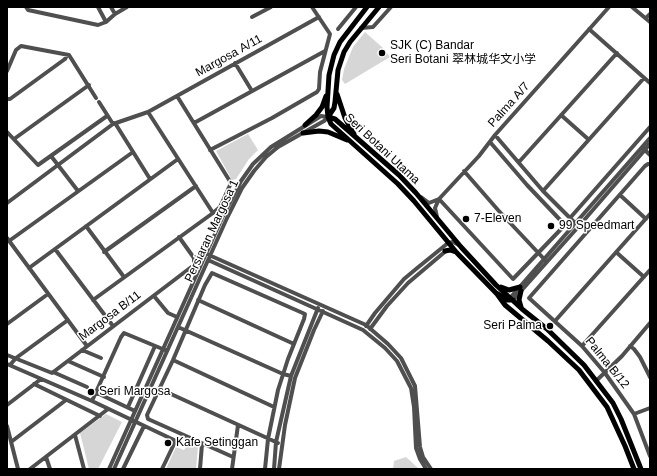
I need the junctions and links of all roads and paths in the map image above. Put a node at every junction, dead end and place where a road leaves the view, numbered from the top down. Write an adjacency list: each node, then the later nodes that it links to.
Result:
1 (26, 7): 18 (street)
2 (98, 7): 18 (street)
3 (111, 7): 13 (street)
4 (127, 7): 13 (street)
5 (271, 7): 15 (street)
6 (312, 7): 16 (street)
7 (356, 7): 21 (street)
8 (367, 7): 29 (main road)
9 (379, 7): 20 (main road)
10 (391, 7): 20 (street)
11 (609, 7): 22 (street, Palma A/7)
12 (632, 7): 17 (street)
13 (115, 14): 18 (street)
14 (650, 14): 17 (street)
15 (252, 17)
16 (319, 17): 23 (street); 26 (street, Margosa A/11)
17 (646, 18): 19 (street)
18 (106, 22)
19 (650, 22)
20 (361, 28): 33 (main road)
21 (338, 29)
22 (589, 30): 24 (street); 48 (street, Palma A/7)
23 (325, 51): 32 (street); 56 (street)
24 (617, 53): 28 (street); 39 (street)
25 (67, 55): 27 (street); 31 (street); 36 (street)
26 (235, 63): 32 (street); 34 (street, Margosa A/11)
27 (7, 71)
28 (644, 78): 30 (street); 51 (street)
29 (329, 83): 41 (main road); 44 (main road)
30 (650, 83)
31 (88, 85): 35 (street); 50 (street)
32 (252, 91): 42 (street)
33 (337, 91): 41 (main road); 53 (main road)
34 (177, 96): 38 (street, Margosa A/11); 42 (street)
35 (96, 98)
36 (7, 99)
37 (99, 102): 40 (street)
38 (148, 112): 43 (street, Margosa A/11); 60 (street)
39 (561, 115): 51 (street); 61 (street)
40 (107, 116): 43 (street); 59 (street)
41 (328, 117): 44 (street, Persiaran Margosa 1); 47 (street, Persiaran Margosa 1); 52 (main road, Seri Botani Utama); 53 (main road, Seri Botani Utama)
42 (194, 123): 56 (street)
43 (114, 124): 57 (street); 62 (street, Margosa A/11)
44 (305, 125): 68 (street, Persiaran Margosa 1)
45 (650, 127): 77 (street)
46 (7, 132): 50 (street)
47 (303, 133): 52 (main road); 68 (street, Persiaran Margosa 1)
48 (495, 135): 54 (street, Palma A/7); 61 (street)
49 (650, 138): 55 (street)
50 (14, 139): 59 (street)
51 (588, 139): 69 (street)
52 (350, 141): 83 (main road, Seri Botani Utama)
53 (359, 141): 71 (main road, Seri Botani Utama)
54 (490, 142): 64 (street, Palma A/7); 94 (street)
55 (647, 146): 58 (street); 80 (street)
56 (210, 150): 66 (street)
57 (133, 152): 65 (street); 70 (street)
58 (650, 155)
59 (51, 156): 62 (street)
60 (178, 159): 65 (street); 67 (street)
61 (519, 162): 69 (street)
62 (58, 165): 70 (street); 74 (street, Margosa A/11)
63 (648, 165): 72 (street)
64 (464, 171): 73 (street, Palma A/7); 94 (street)
65 (150, 179): 81 (street)
66 (231, 183): 68 (street); 75 (street)
67 (196, 186): 75 (street); 91 (street)
68 (240, 187): 90 (street, Persiaran Margosa 1); 95 (street, Persiaran Margosa 1)
69 (543, 190): 77 (street)
70 (78, 191): 85 (street)
71 (416, 193): 73 (street); 79 (main road, Seri Botani Utama)
72 (620, 195): 78 (street); 119 (street, Palma B/12)
73 (439, 198): 79 (street); 94 (street)
74 (7, 203)
75 (213, 213): 84 (street)
76 (650, 214): 78 (street)
77 (570, 218): 80 (street)
78 (646, 219): 92 (street)
79 (440, 222): 82 (main road, Seri Botani Utama)
80 (578, 225): 98 (street)
81 (86, 226): 88 (street); 91 (street)
82 (451, 235): 86 (street); 87 (main road, Seri Botani Utama)
83 (444, 237): 86 (main road, Seri Botani Utama); 89 (main road)
84 (179, 238): 101 (street); 107 (street, Margosa B/11)
85 (8, 239): 99 (street)
86 (451, 244): 87 (street); 89 (street); 93 (main road, Seri Botani Utama)
87 (461, 247): 103 (main road, Seri Botani Utama)
88 (55, 249): 99 (street); 108 (street)
89 (444, 249): 93 (main road); 124 (street)
90 (213, 250): 96 (street, Persiaran Margosa 1); 97 (street)
91 (104, 252): 101 (street)
92 (616, 252): 102 (street); 119 (street)
93 (457, 253): 106 (main road, Seri Botani Utama)
94 (538, 253): 98 (street)
95 (205, 256): 96 (street); 117 (street, Persiaran Margosa 1)
96 (209, 260): 97 (street); 123 (street, Persiaran Margosa 1)
97 (215, 260): 111 (street); 114 (street)
98 (545, 260): 104 (street)
99 (29, 268): 105 (street)
100 (650, 270): 102 (street)
101 (124, 277): 108 (street)
102 (644, 277): 130 (street)
103 (496, 285): 104 (main road); 110 (main road, Seri Botani Utama)
104 (521, 289): 110 (street); 113 (main road)
105 (48, 294): 118 (street); 121 (street)
106 (497, 294): 110 (main road); 116 (main road, Seri Botani Utama)
107 (154, 296): 117 (street); 122 (street, Margosa B/11)
108 (93, 300): 122 (street)
109 (198, 300): 125 (street); 127 (street); 127 (street)
110 (511, 300): 113 (main road, Seri Botani Utama); 116 (main road)
111 (320, 305): 112 (street); 114 (street)
112 (326, 308): 115 (street); 124 (street)
113 (522, 309): 148 (main road, Seri Botani Utama)
114 (317, 310): 115 (street); 143 (street)
115 (323, 312): 126 (street); 174 (street)
116 (517, 315): 193 (main road, Seri Botani Utama)
117 (177, 317): 133 (street, Persiaran Margosa 1)
118 (68, 320): 128 (street); 135 (street)
119 (555, 321): 130 (street, Palma B/12)
120 (650, 323): 131 (street)
121 (7, 324)
122 (113, 326): 128 (street, Margosa B/11)
123 (178, 327): 125 (street); 133 (street, Persiaran Margosa 1)
124 (368, 327): 126 (street); 147 (street)
125 (185, 330): 137 (street); 142 (street)
126 (365, 331): 147 (street)
127 (294, 344): 142 (street)
128 (87, 346): 132 (street, Margosa B/11)
129 (155, 346): 133 (street); 144 (street); 157 (street)
130 (582, 346): 141 (street, Palma B/12)
131 (630, 346): 141 (street); 145 (street)
132 (82, 350): 136 (street); 138 (street, Margosa B/11)
133 (166, 351): 161 (street, Persiaran Margosa 1); 164 (street, Persiaran Margosa 1)
134 (7, 355): 135 (street)
135 (16, 358): 139 (street); 140 (street)
136 (101, 358)
137 (173, 360): 152 (street); 158 (street)
138 (68, 361): 140 (street, Margosa B/11); 144 (street)
139 (9, 364): 146 (street)
140 (53, 372): 150 (street)
141 (606, 373): 148 (street); 162 (street, Palma B/12)
142 (283, 374): 143 (street); 158 (street)
143 (291, 376): 171 (street)
144 (104, 377): 153 (street)
145 (650, 378)
146 (41, 379): 149 (street); 155 (street)
147 (410, 379): 151 (street)
148 (596, 381): 194 (main road, Seri Botani Utama)
149 (34, 384): 154 (street); 156 (street)
150 (87, 387)
151 (413, 387): 191 (street); 192 (street)
152 (160, 389): 165 (street); 173 (street)
153 (96, 393): 155 (street); 157 (street)
154 (66, 400): 163 (street); 170 (street)
155 (92, 401): 160 (street)
156 (7, 404)
157 (128, 407): 161 (street)
158 (274, 407): 169 (street)
159 (650, 408): 162 (street)
160 (108, 409): 163 (street); 164 (street)
161 (135, 410): 164 (street, Persiaran Margosa 1)
162 (634, 414): 172 (street, Palma B/12)
163 (100, 416): 168 (street)
164 (133, 421): 167 (street); 182 (street, Persiaran Margosa 1); 183 (street, Persiaran Margosa 1)
165 (238, 425): 169 (street); 177 (street)
166 (7, 426): 170 (street)
167 (144, 426): 184 (street); 185 (street)
168 (74, 435): 176 (street); 181 (street)
169 (268, 439): 171 (street); 188 (street)
170 (11, 442): 178 (street)
171 (276, 442): 174 (street); 189 (street)
172 (648, 443): 175 (street, Palma B/12)
173 (202, 444): 177 (street); 186 (street)
174 (282, 444): 190 (street)
175 (650, 456)
176 (46, 457): 179 (street); 180 (street)
177 (233, 457): 187 (street)
178 (18, 469)
179 (30, 469)
180 (50, 469)
181 (84, 469)
182 (109, 469)
183 (114, 469)
184 (123, 469)
185 (162, 469)
186 (200, 469)
187 (232, 469)
188 (265, 469)
189 (274, 469)
190 (279, 469)
191 (426, 469)
192 (431, 469)
193 (634, 469)
194 (641, 469)

